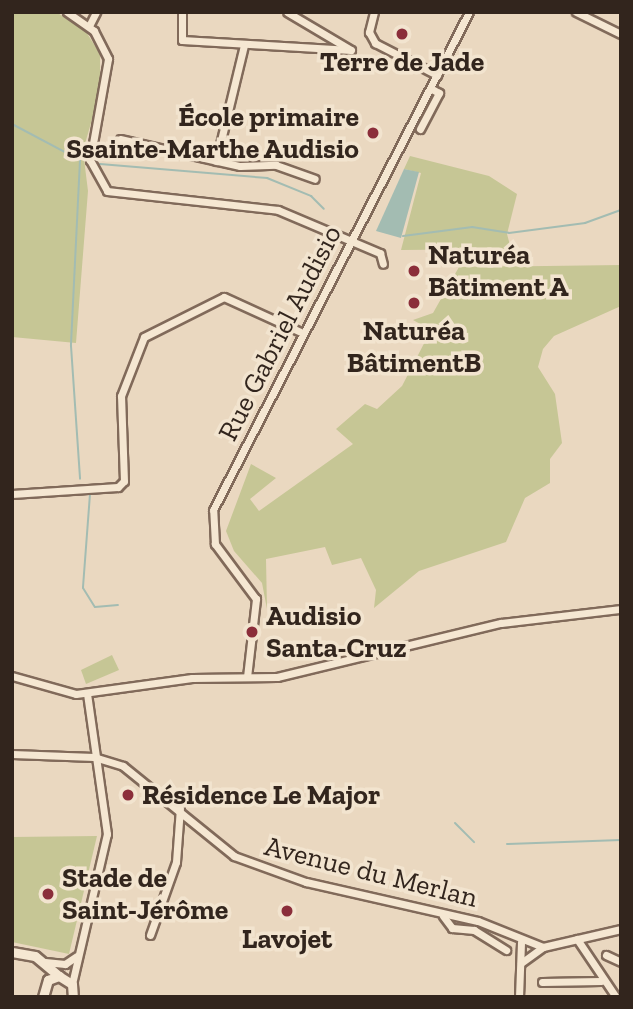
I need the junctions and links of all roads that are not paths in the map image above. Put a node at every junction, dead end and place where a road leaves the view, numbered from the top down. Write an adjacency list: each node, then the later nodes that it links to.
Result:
1 (67, 12): 8 (street)
2 (96, 12): 8 (street)
3 (183, 12): 10 (street)
4 (287, 12): 10 (street)
5 (374, 12): 11 (street)
6 (469, 12): 11 (street, Rue Gabriel Audisio)
7 (576, 12): 9 (street)
8 (89, 26): 17 (street)
9 (621, 34)
10 (244, 45): 15 (street)
11 (437, 75): 12 (street, Rue Gabriel Audisio)
12 (430, 88): 13 (street); 17 (street, Rue Gabriel Audisio)
13 (420, 129)
14 (120, 138): 15 (street)
15 (216, 161): 16 (street)
16 (315, 179)
17 (351, 239): 18 (street); 19 (street, Rue Gabriel Audisio)
18 (383, 264)
19 (303, 333): 20 (street); 23 (street, Rue Gabriel Audisio)
20 (12, 494)
21 (621, 609): 23 (street)
22 (12, 676): 24 (street)
23 (247, 677): 24 (street)
24 (86, 694): 26 (street)
25 (12, 754): 26 (street, Avenue du Merlan)
26 (94, 757): 27 (street, Avenue du Merlan); 37 (street)
27 (180, 808): 28 (street, Avenue du Merlan); 30 (street)
28 (443, 916): 32 (street, Avenue du Merlan); 34 (street)
29 (621, 929): 31 (street, Avenue du Merlan)
30 (150, 935)
31 (577, 939): 33 (street, Avenue du Merlan); 43 (street)
32 (521, 942): 33 (street, Avenue du Merlan); 40 (street)
33 (543, 947): 40 (street)
34 (506, 950)
35 (12, 952): 38 (street)
36 (606, 956): 39 (street)
37 (77, 959): 38 (street); 41 (street); 46 (street)
38 (45, 962): 41 (street); 42 (street)
39 (621, 962)
40 (521, 964): 49 (street)
41 (61, 977): 42 (street); 46 (street)
42 (48, 981): 48 (street)
43 (601, 981): 44 (street); 47 (street)
44 (542, 982)
45 (621, 988): 47 (street)
46 (75, 992)
47 (615, 996)
48 (43, 997)
49 (519, 997)

